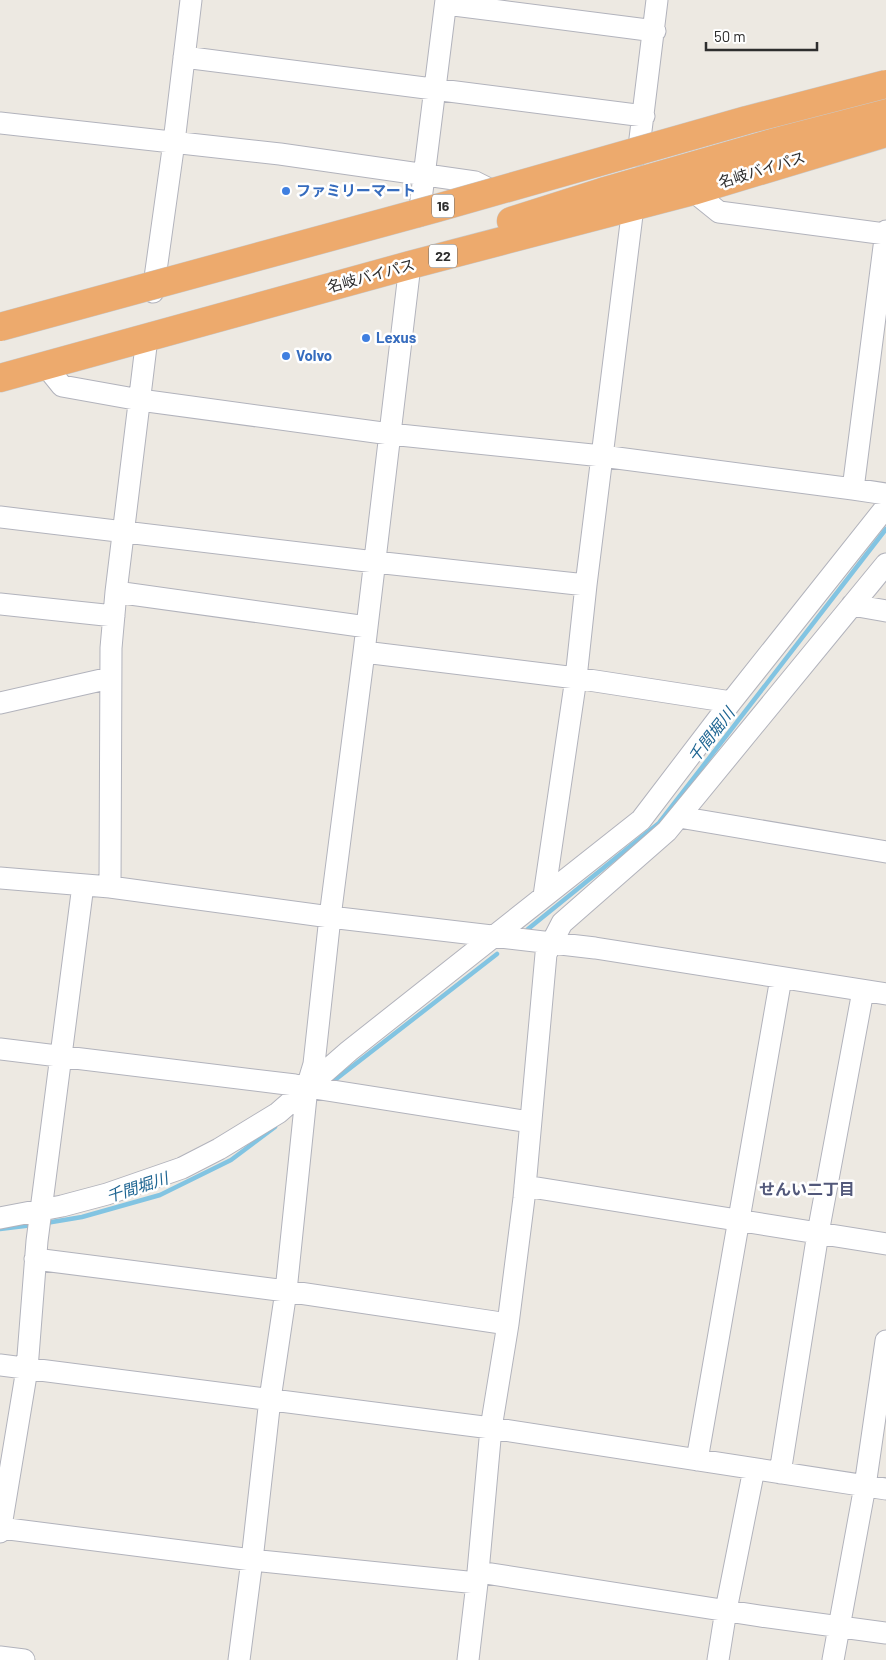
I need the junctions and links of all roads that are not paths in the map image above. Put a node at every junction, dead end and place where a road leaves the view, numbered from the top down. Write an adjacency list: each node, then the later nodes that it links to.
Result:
1 (191, 0): 5 (street)
2 (657, 0): 4 (street)
3 (446, 2): 4 (street); 7 (street)
4 (654, 31): 10 (street)
5 (184, 57): 7 (street); 13 (street)
6 (886, 84): 23 (highway, 16, bridge)
7 (435, 88): 10 (street); 15 (street)
8 (886, 89): 14 (highway)
9 (886, 110): 21 (highway)
10 (644, 116): 14 (street)
11 (0, 123): 13 (street)
12 (886, 132): 16 (highway, 名岐バイパス / 22)
13 (174, 142): 15 (street); 22 (street)
14 (638, 155): 17 (highway)
15 (424, 175): 17 (street); 19 (street)
16 (693, 191): 18 (highway, 名岐バイパス / 22); 20 (street)
17 (497, 193): 19 (highway)
18 (633, 207): 21 (highway, 名岐バイパス / 22); 30 (street)
19 (419, 216): 22 (highway)
20 (886, 233): 31 (street)
21 (410, 265): 25 (highway, 名岐バイパス / 22); 29 (street)
22 (153, 292): 24 (highway)
23 (0, 327)
24 (0, 331)
25 (147, 338): 26 (highway, 名岐バイパス / 22); 28 (street)
26 (45, 365): 27 (highway, 名岐バイパス / 22); 28 (street)
27 (0, 378)
28 (140, 400): 29 (street); 35 (street)
29 (390, 434): 30 (street); 36 (street)
30 (602, 456): 31 (street); 38 (street)
31 (853, 489): 32 (street)
32 (886, 494)
33 (886, 507): 48 (street)
34 (0, 517): 35 (street)
35 (123, 532): 36 (street); 39 (street)
36 (375, 562): 38 (street); 44 (street)
37 (886, 564): 41 (street)
38 (586, 585): 47 (street)
39 (116, 592): 43 (street); 44 (street)
40 (0, 604): 43 (street)
41 (852, 605): 42 (street); 50 (street)
42 (886, 611)
43 (114, 616): 46 (street)
44 (367, 627): 45 (street)
45 (364, 652): 47 (street); 56 (street)
46 (110, 678): 49 (street); 54 (street)
47 (576, 678): 48 (street); 55 (street)
48 (731, 702): 55 (street)
49 (0, 703)
50 (679, 817): 51 (street); 58 (street)
51 (886, 852)
52 (0, 878): 53 (street)
53 (83, 885): 54 (street); 63 (street)
54 (110, 888): 56 (street)
55 (544, 896): 57 (street)
56 (330, 917): 57 (street); 64 (street)
57 (493, 937): 58 (street); 64 (street)
58 (551, 943): 59 (street); 65 (street)
59 (782, 978): 60 (street); 69 (street)
60 (863, 991): 61 (street); 70 (street)
61 (886, 994)
62 (0, 1049): 63 (street)
63 (61, 1056): 64 (street); 67 (street)
64 (308, 1088): 65 (street); 67 (street); 73 (street)
65 (530, 1122): 66 (street)
66 (525, 1186): 69 (street); 74 (street)
67 (40, 1213): 68 (street); 72 (street)
68 (0, 1218)
69 (739, 1220): 70 (street); 80 (street)
70 (818, 1233): 71 (street); 82 (street)
71 (886, 1244)
72 (36, 1250): 73 (street); 77 (street)
73 (286, 1291): 74 (street); 78 (street)
74 (508, 1324): 79 (street)
75 (886, 1341): 83 (street)
76 (0, 1365): 77 (street)
77 (27, 1369): 78 (street); 84 (street)
78 (270, 1399): 79 (street); 86 (street)
79 (491, 1428): 80 (street); 87 (street)
80 (698, 1460): 81 (street)
81 (754, 1469): 82 (street); 88 (street)
82 (780, 1473): 83 (street)
83 (876, 1487): 89 (street)
84 (0, 1528): 85 (street); 86 (street)
85 (0, 1532)
86 (252, 1560): 87 (street); 93 (street)
87 (478, 1578): 88 (street); 94 (street)
88 (726, 1610): 89 (street); 95 (street)
89 (839, 1626): 90 (street); 96 (street)
90 (886, 1633)
91 (0, 1657): 92 (street)
92 (24, 1660)
93 (239, 1660)
94 (468, 1660)
95 (718, 1660)
96 (833, 1660)

